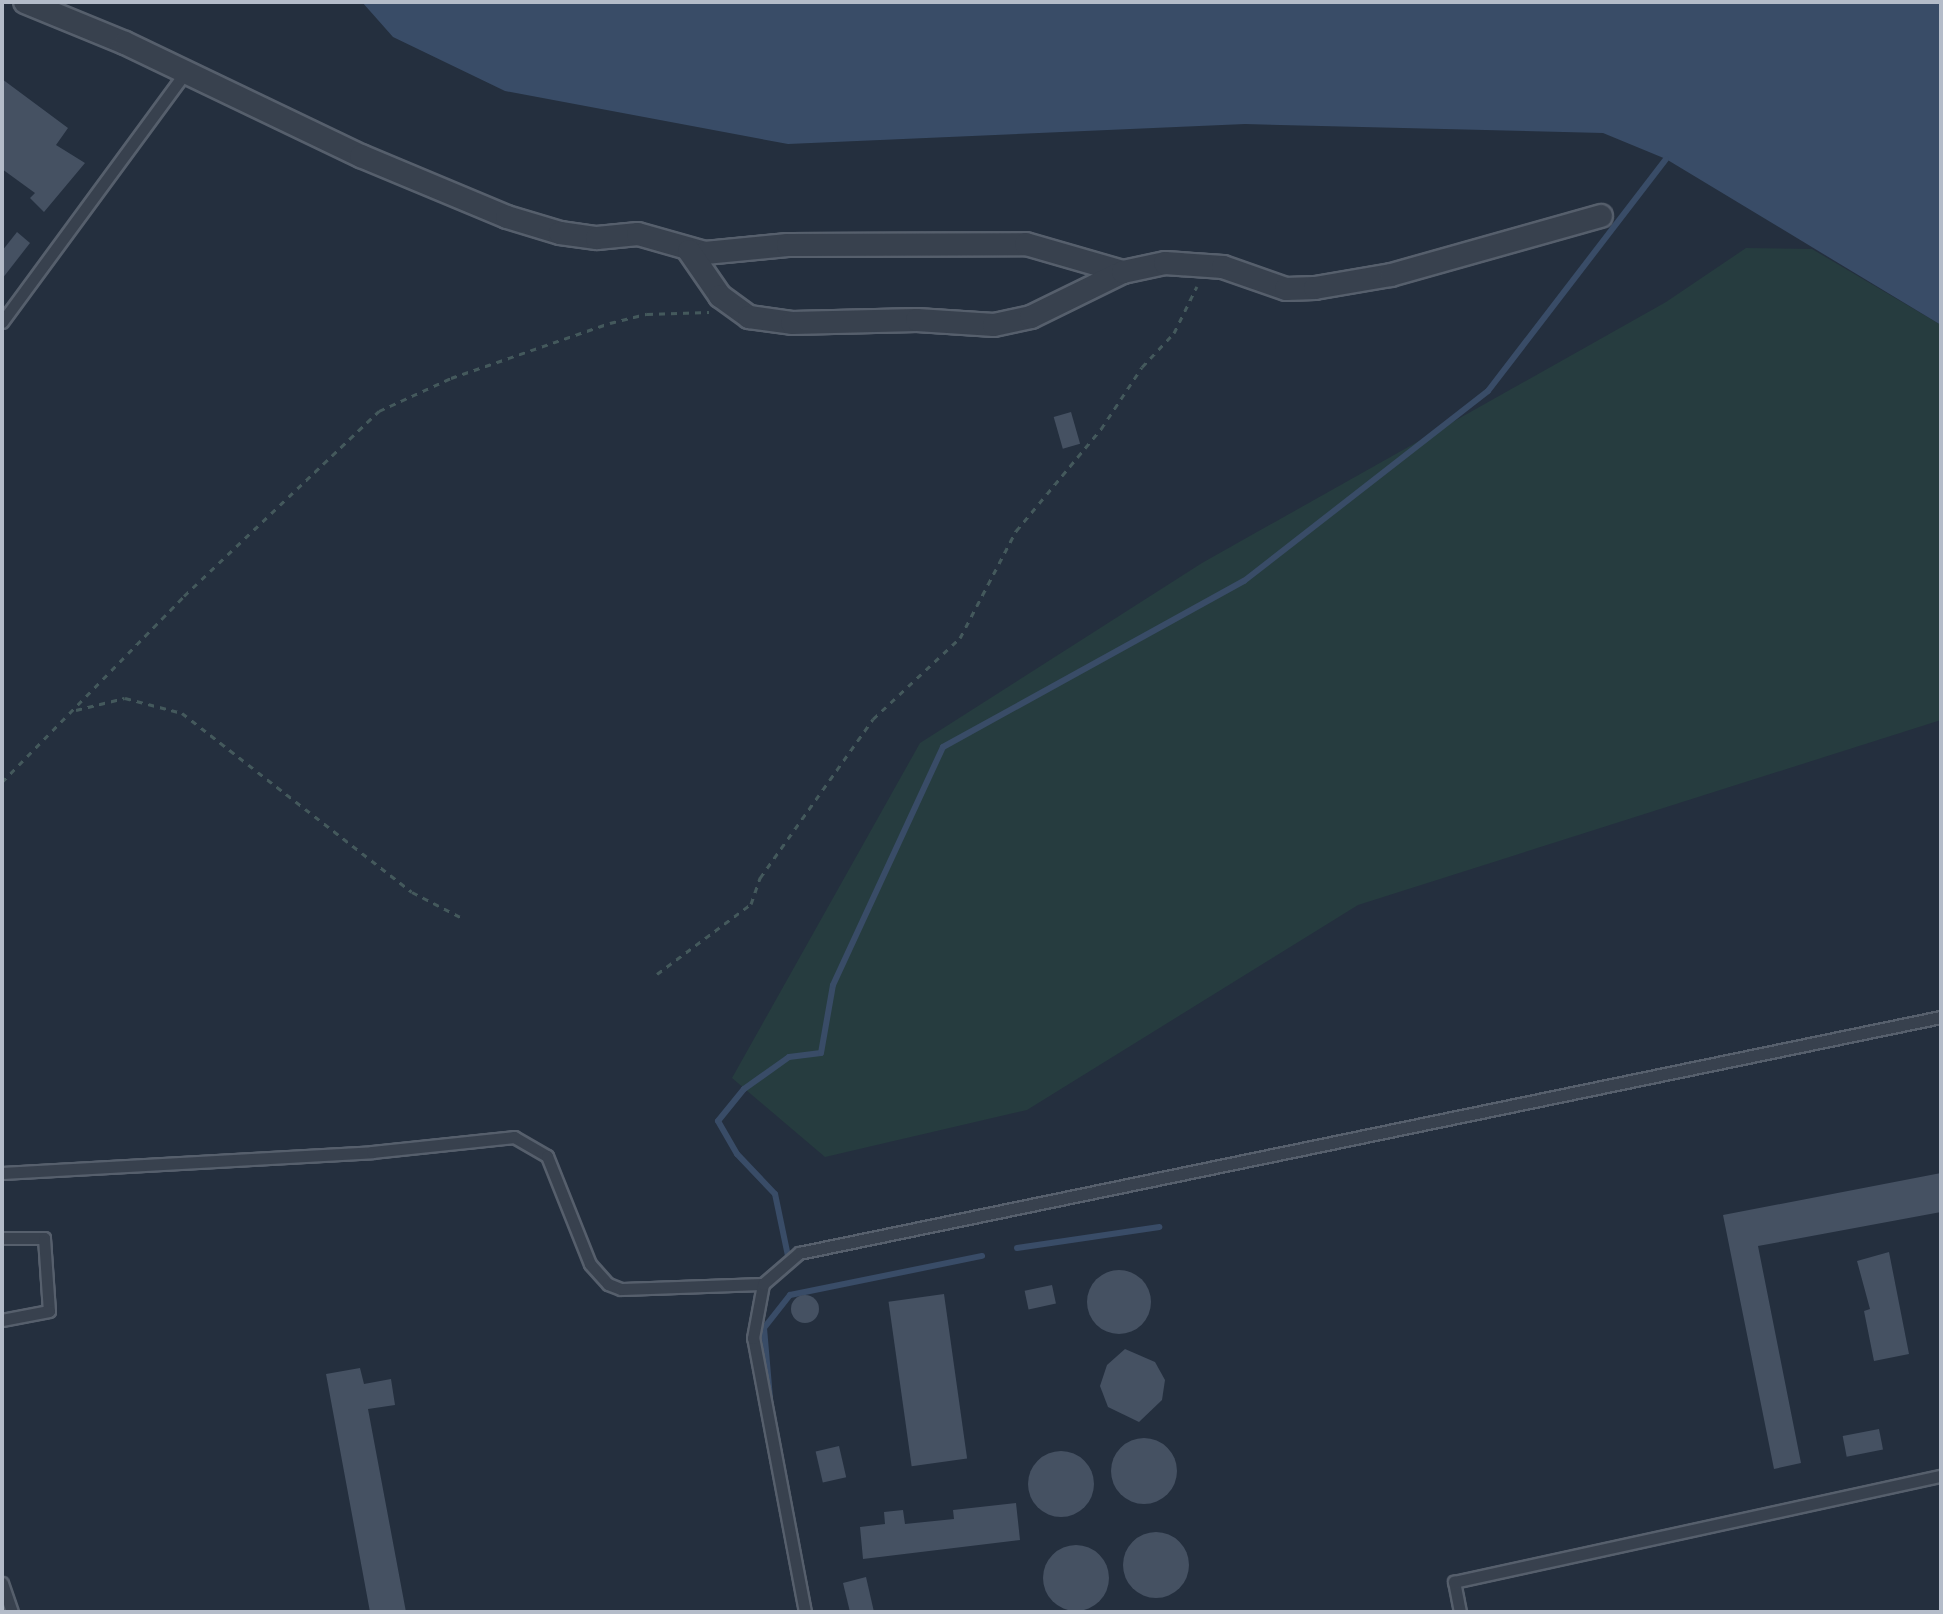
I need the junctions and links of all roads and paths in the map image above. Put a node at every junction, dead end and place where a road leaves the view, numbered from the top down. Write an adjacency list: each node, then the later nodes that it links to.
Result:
1 (25, 2): 2 (street)
2 (184, 74): 4 (street); 8 (lane)
3 (1601, 216): 5 (street)
4 (689, 251): 6 (street); 7 (street)
5 (1206, 265): 6 (street); 12 (path)
6 (1123, 272): 7 (street)
7 (737, 312): 9 (path)
8 (2, 322)
9 (73, 711): 10 (path); 11 (path)
10 (2, 782)
11 (464, 919)
12 (657, 974)
13 (1941, 1017): 16 (lane)
14 (2, 1173): 16 (lane)
15 (2, 1238): 17 (lane)
16 (763, 1284): 21 (lane)
17 (2, 1320)
18 (1941, 1476): 22 (lane)
19 (2, 1583): 20 (lane)
20 (12, 1612)
21 (805, 1612)
22 (1460, 1612)

